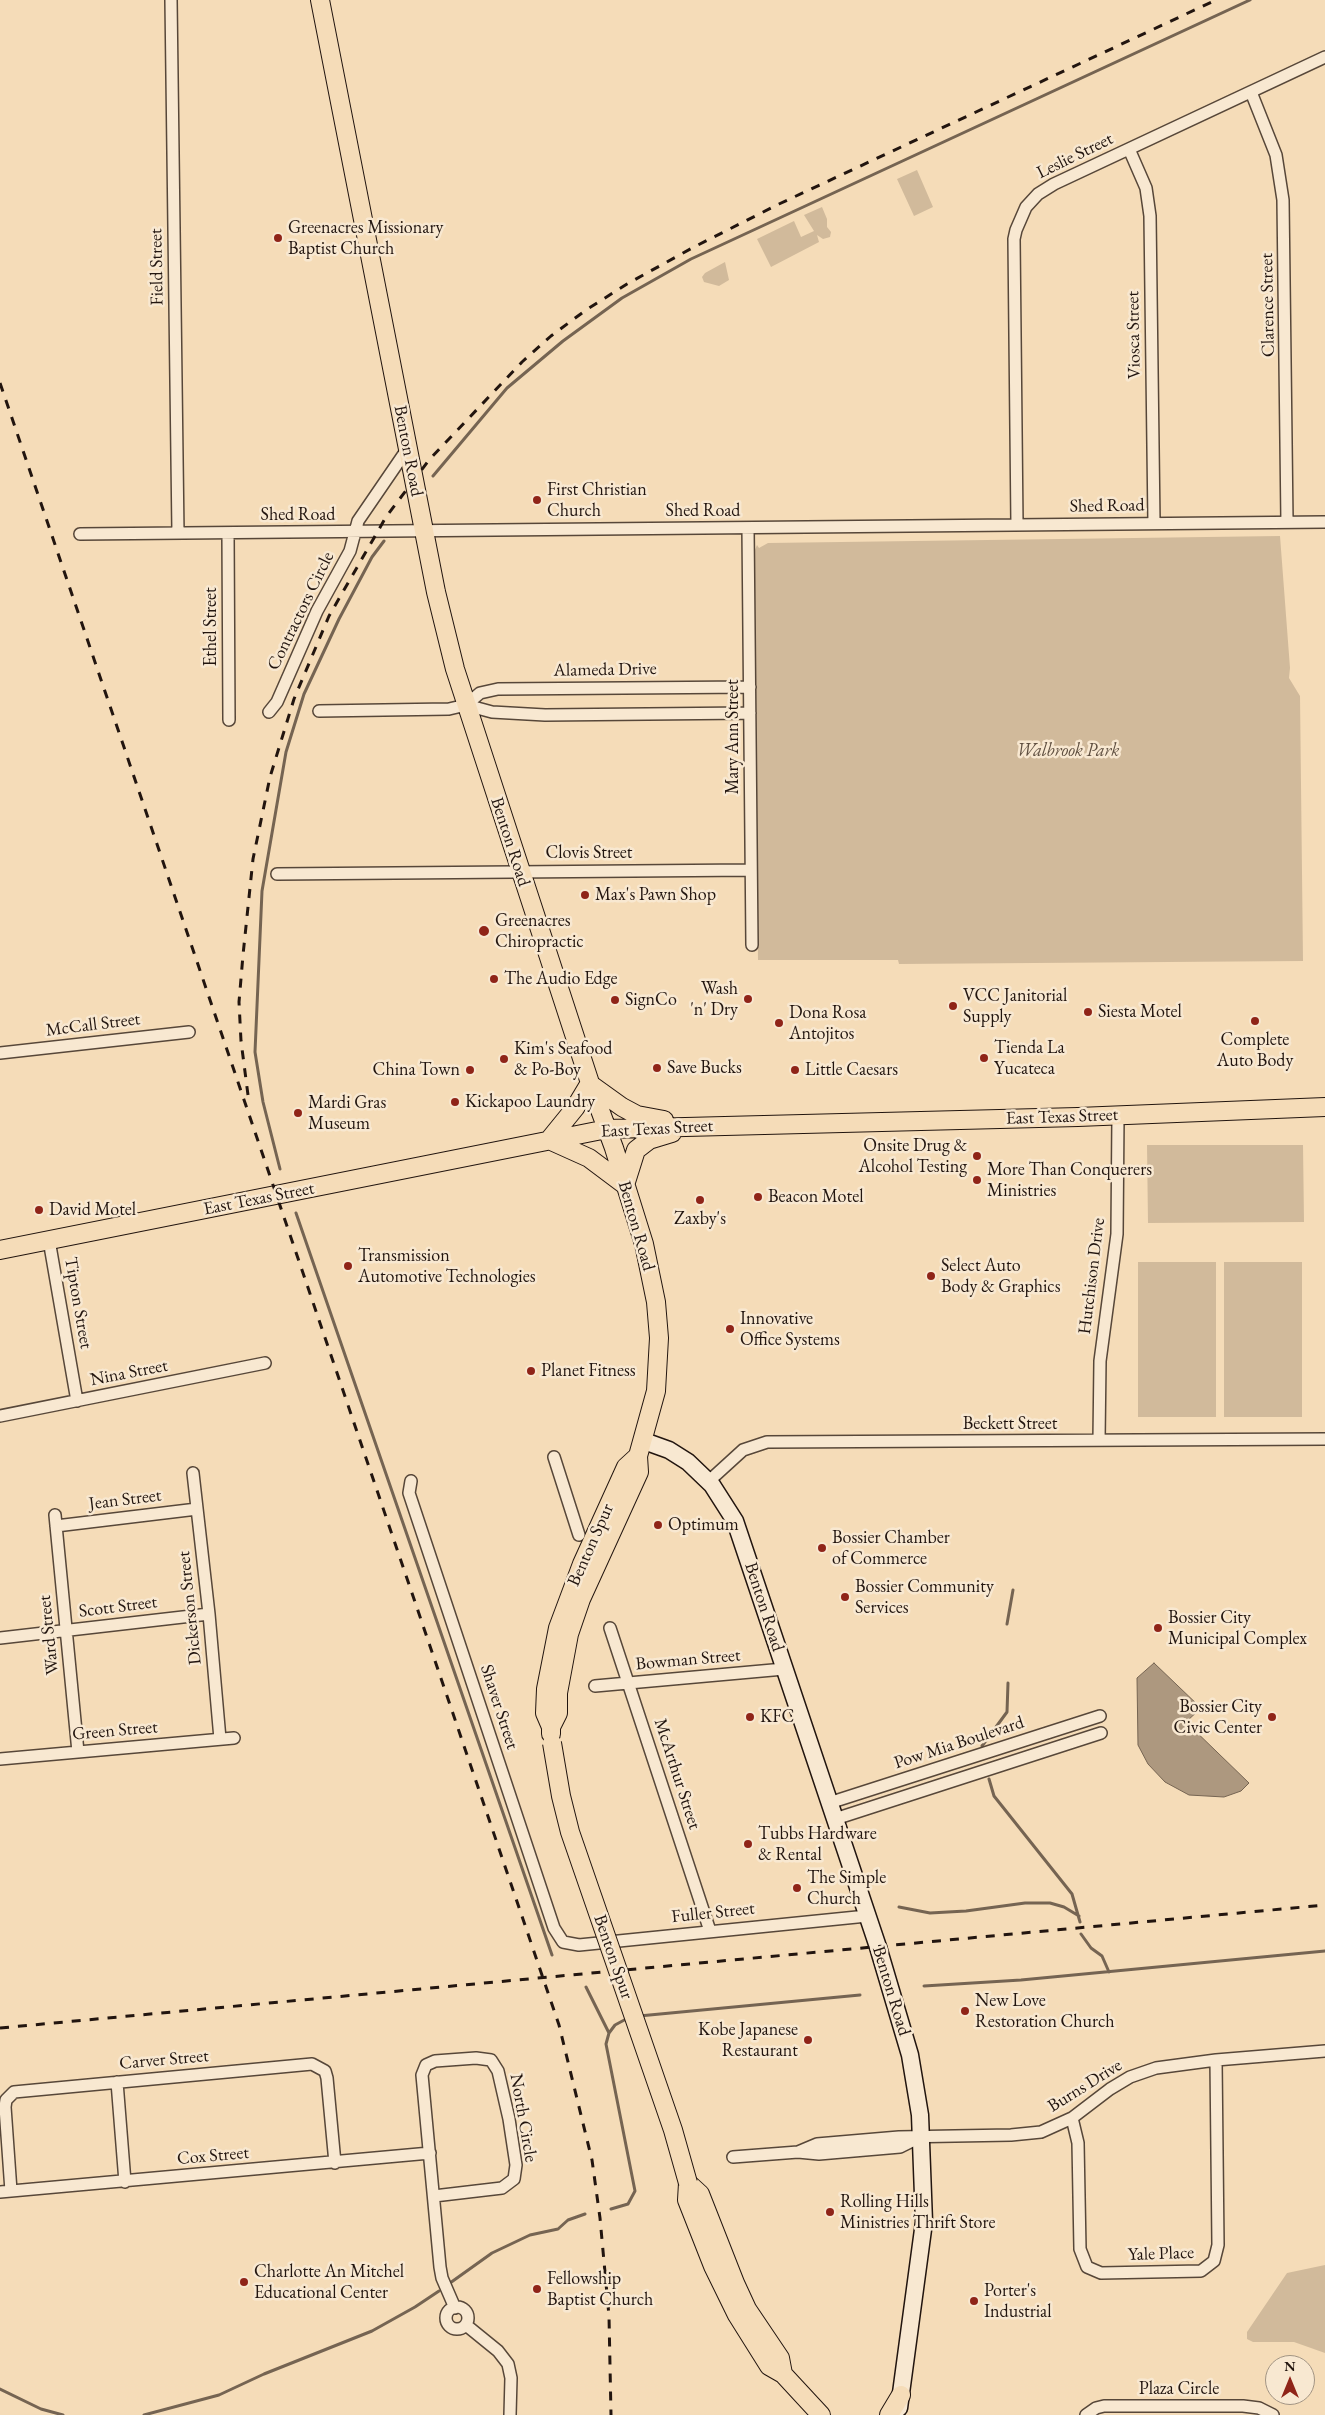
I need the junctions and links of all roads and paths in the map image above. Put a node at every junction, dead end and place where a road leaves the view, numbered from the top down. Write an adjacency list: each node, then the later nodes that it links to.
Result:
1 (172, 0): 14 (street, Field Street)
2 (320, 0): 6 (main road, Benton Road)
3 (1325, 57): 4 (street, Leslie Street)
4 (1251, 92): 5 (street, Leslie Street); 7 (street, Clarence Street)
5 (1129, 149): 9 (street, Viosca Street); 10 (street, Leslie Street)
6 (408, 448): 12 (street, Contractors Circle); 13 (main road, Benton Road)
7 (1287, 522): 8 (street, Shed Road); 9 (street, Shed Road)
8 (1325, 522)
9 (1154, 523): 10 (street, Shed Road)
10 (1017, 525): 11 (street, Shed Road)
11 (748, 528): 13 (street, Shed Road); 17 (street, Mary Ann Street)
12 (354, 532): 13 (street, Shed Road); 15 (street, Shed Road); 20 (street, Contractors Circle)
13 (424, 532): 18 (main road, Benton Road)
14 (178, 533): 15 (street, Shed Road); 16 (street, Shed Road)
15 (228, 533): 22 (street, Ethel Street)
16 (80, 534)
17 (750, 687): 18 (street, Alameda Drive); 21 (street, Mary Ann Street)
18 (466, 705): 19 (street, Alameda Drive); 21 (street, Alameda Drive); 24 (main road, Benton Road)
19 (319, 711)
20 (269, 712)
21 (750, 713): 23 (street, Mary Ann Street)
22 (229, 720)
23 (751, 870): 24 (street, Clovis Street); 26 (street, Mary Ann Street)
24 (519, 871): 25 (street, Clovis Street); 29 (main road, Benton Road)
25 (277, 874)
26 (752, 945)
27 (189, 1032): 28 (street, McCall Street)
28 (0, 1053)
29 (590, 1083): 32 (main road); 33 (main road, Benton Road); 34 (main road)
30 (1325, 1107): 31 (main road, East Texas Street)
31 (1118, 1116): 32 (main road, East Texas Street); 42 (street, Hutchison Drive)
32 (696, 1126): 33 (main road, East Texas Street); 35 (main road)
33 (607, 1129): 34 (main road, East Texas Street); 35 (main road, Benton Road)
34 (549, 1140): 35 (main road); 36 (main road, East Texas Street)
35 (625, 1185): 43 (main road, Benton Road)
36 (48, 1240): 37 (main road, East Texas Street); 39 (street, Tipton Street)
37 (0, 1250)
38 (265, 1363): 39 (street, Nina Street)
39 (77, 1401): 40 (street, Nina Street)
40 (0, 1416)
41 (1325, 1439): 42 (street, Beckett Street)
42 (1098, 1440): 47 (street, Beckett Street)
43 (641, 1449): 47 (main road, Benton Road); 84 (main road, Benton Spur, bridge)
44 (554, 1457): 50 (street)
45 (193, 1473): 48 (street, Dickerson Street)
46 (411, 1481): 68 (street, Shaver Street)
47 (709, 1481): 55 (main road, Benton Road)
48 (197, 1508): 49 (street, Jean Street); 51 (street, Dickerson Street)
49 (56, 1520): 53 (street, Ward Street)
50 (579, 1535)
51 (209, 1614): 53 (street, Scott Street); 61 (street, Dickerson Street)
52 (610, 1628): 56 (street, McArthur Street)
53 (66, 1630): 54 (street, Scott Street); 62 (street, Ward Street)
54 (0, 1638)
55 (784, 1669): 56 (street, Bowman Street); 64 (main road, Benton Road)
56 (629, 1683): 57 (street, Bowman Street); 67 (street, McArthur Street)
57 (595, 1686)
58 (1100, 1716): 64 (street, Pow Mia Boulevard)
59 (1101, 1733): 65 (street, Pow Mia Boulevard)
60 (234, 1738): 61 (street, Green Street)
61 (220, 1739): 62 (street, Green Street)
62 (78, 1752): 63 (street, Green Street)
63 (0, 1759)
64 (829, 1803): 65 (main road, Benton Road)
65 (835, 1819): 66 (main road, Benton Road)
66 (867, 1916): 67 (street, Fuller Street); 73 (main road, Benton Road)
67 (710, 1931): 68 (street, Fuller Street)
68 (563, 1942)
69 (1325, 2051): 70 (street, Burns Drive)
70 (1216, 2060): 72 (street, Burns Drive); 72 (street, Yale Place)
71 (117, 2082): 76 (street, Carver Street); 77 (street); 78 (street, Carver Street)
72 (1072, 2118): 73 (street, Burns Drive)
73 (922, 2136): 75 (street, Burns Drive); 82 (main road, Benton Road)
74 (430, 2153): 76 (street, Cox Street); 79 (street, North Circle); 79 (street, North Circle)
75 (733, 2157)
76 (334, 2163): 77 (street, Cox Street)
77 (125, 2182): 78 (street, Cox Street)
78 (6, 2191)
79 (434, 2196): 80 (street, North Circle)
80 (455, 2308): 81 (street, North Circle); 81 (street, North Circle)
81 (466, 2324): 83 (street, North Circle)
82 (901, 2395): 85 (main road); 86 (main road, Benton Road)
83 (510, 2415)
84 (821, 2415)
85 (889, 2415)
86 (898, 2415)
87 (1086, 2415): 88 (street, Plaza Circle)
88 (1273, 2415)

